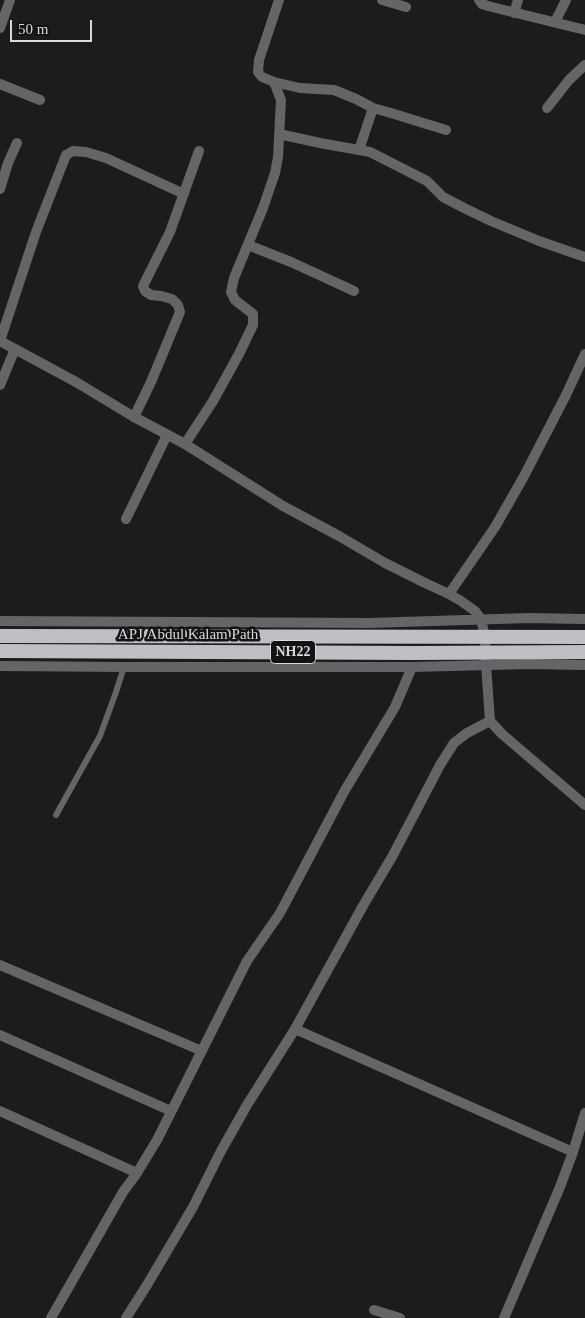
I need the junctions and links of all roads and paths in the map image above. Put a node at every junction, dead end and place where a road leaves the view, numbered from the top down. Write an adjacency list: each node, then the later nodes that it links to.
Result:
1 (10, 0): 10 (street)
2 (279, 0): 13 (street)
3 (382, 0): 7 (street)
4 (479, 0): 8 (street)
5 (518, 0): 8 (street)
6 (566, 0): 9 (street)
7 (406, 7)
8 (514, 13): 9 (street)
9 (555, 22): 11 (street)
10 (0, 28)
11 (585, 30)
12 (585, 65): 17 (street)
13 (274, 82): 16 (street); 19 (street)
14 (0, 84): 15 (street)
15 (40, 100)
16 (373, 108): 18 (street); 21 (street)
17 (547, 108)
18 (446, 130)
19 (279, 134): 21 (street); 25 (street)
20 (18, 143): 23 (street)
21 (359, 150): 26 (street)
22 (199, 151): 24 (street)
23 (0, 188)
24 (184, 194): 28 (street); 32 (street)
25 (248, 245): 27 (street); 34 (street)
26 (585, 257)
27 (354, 291)
28 (0, 341): 29 (street)
29 (15, 349): 31 (street); 32 (street)
30 (585, 354): 36 (street)
31 (0, 385)
32 (134, 417): 33 (street)
33 (167, 435): 34 (street); 35 (street)
34 (186, 444): 36 (street)
35 (126, 519)
36 (449, 594): 38 (street)
37 (585, 618): 38 (street, NH22)
38 (481, 619): 39 (street, NH22); 41 (street)
39 (0, 621)
40 (0, 636): 41 (highway, APJ Abdul Kalam Path / NH22)
41 (485, 637): 42 (highway, APJ Abdul Kalam Path / NH22); 45 (street)
42 (585, 637)
43 (0, 651): 45 (highway, APJ Abdul Kalam Path / NH22)
44 (585, 652): 45 (highway, APJ Abdul Kalam Path / NH22)
45 (485, 659): 46 (street, NH22); 48 (street, NH22); 50 (street)
46 (585, 665)
47 (0, 666): 49 (street, NH22)
48 (412, 667): 49 (street, NH22); 56 (street)
49 (124, 668): 52 (lane)
50 (490, 720): 51 (street); 54 (street)
51 (585, 805)
52 (56, 815)
53 (0, 965): 56 (street)
54 (295, 1029): 60 (street); 64 (street)
55 (0, 1035): 58 (street)
56 (202, 1051): 58 (street)
57 (0, 1110): 61 (street)
58 (171, 1111): 61 (street)
59 (585, 1113): 60 (street)
60 (573, 1152): 66 (street)
61 (137, 1173): 63 (street)
62 (374, 1310): 65 (street)
63 (51, 1318)
64 (126, 1318)
65 (400, 1318)
66 (504, 1318)

